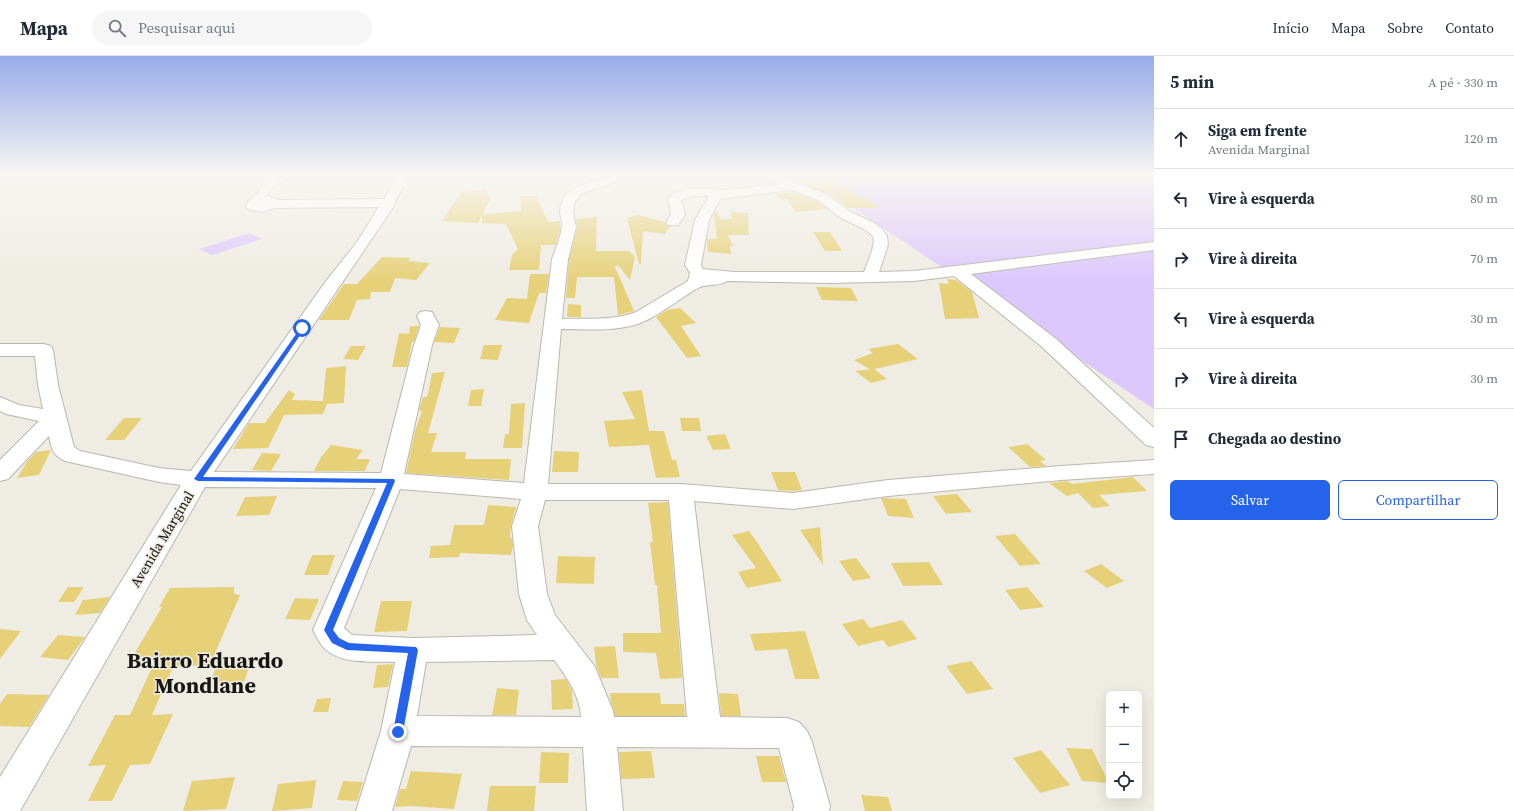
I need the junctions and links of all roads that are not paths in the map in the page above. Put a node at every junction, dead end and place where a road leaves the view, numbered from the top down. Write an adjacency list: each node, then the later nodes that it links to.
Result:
1 (385, 210): 19 (street, Avenida Marginal)
2 (567, 210): 12 (street)
3 (677, 210): 6 (street)
4 (707, 210): 10 (street)
5 (838, 210): 9 (street)
6 (673, 222)
7 (1154, 246): 8 (street)
8 (958, 272): 9 (street); 16 (street)
9 (869, 277): 10 (street)
10 (696, 278): 12 (street)
11 (426, 316): 20 (street)
12 (554, 324): 21 (street)
13 (0, 350): 15 (street)
14 (4, 408): 15 (street)
15 (55, 418): 18 (street); 19 (street)
16 (1154, 440)
17 (1154, 467): 22 (street)
18 (0, 474)
19 (198, 479): 20 (street); 28 (street, Avenida Marginal)
20 (391, 481): 21 (street); 24 (street)
21 (535, 492): 22 (street); 23 (street)
22 (682, 492): 27 (street)
23 (562, 647): 24 (street); 26 (street)
24 (413, 650): 25 (street)
25 (398, 732): 26 (street); 29 (street)
26 (598, 732): 27 (street); 30 (street)
27 (705, 733): 31 (street)
28 (0, 811)
29 (374, 811)
30 (605, 811)
31 (811, 811)

